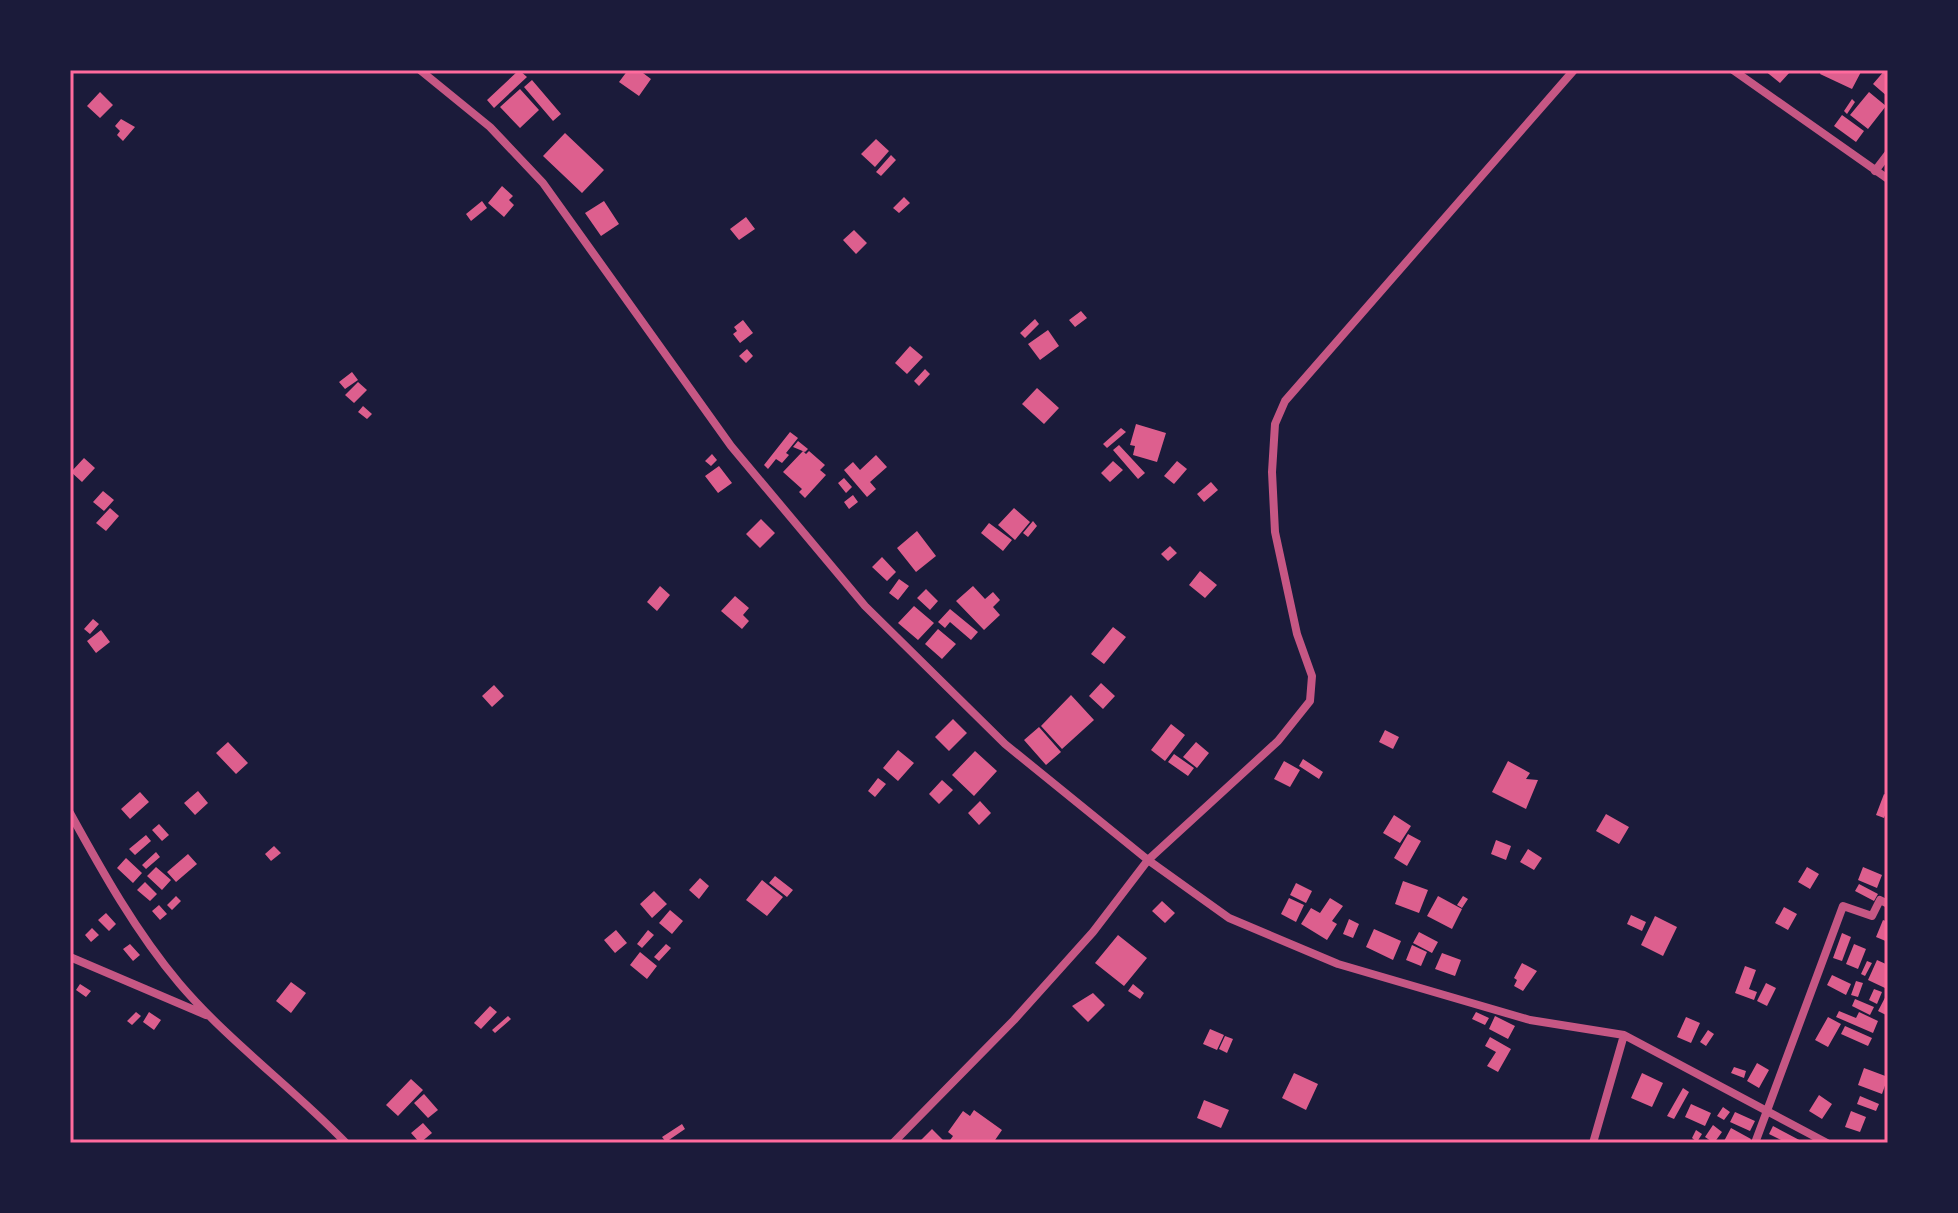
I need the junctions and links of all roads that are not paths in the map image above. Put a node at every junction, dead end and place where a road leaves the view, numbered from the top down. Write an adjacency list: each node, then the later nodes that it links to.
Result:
1 (420, 70): 8 (street)
2 (1574, 70): 8 (street)
3 (1733, 70): 5 (street)
4 (1888, 154): 5 (street)
5 (1875, 171): 6 (street)
6 (1888, 179)
7 (70, 813): 11 (street)
8 (1148, 860): 12 (street); 15 (street)
9 (1888, 904): 13 (street)
10 (70, 957): 11 (street)
11 (211, 1017): 14 (street)
12 (1624, 1035): 13 (street); 16 (street)
13 (1767, 1112): 17 (street); 18 (street)
14 (346, 1143)
15 (893, 1143)
16 (1593, 1143)
17 (1755, 1143)
18 (1827, 1143)

